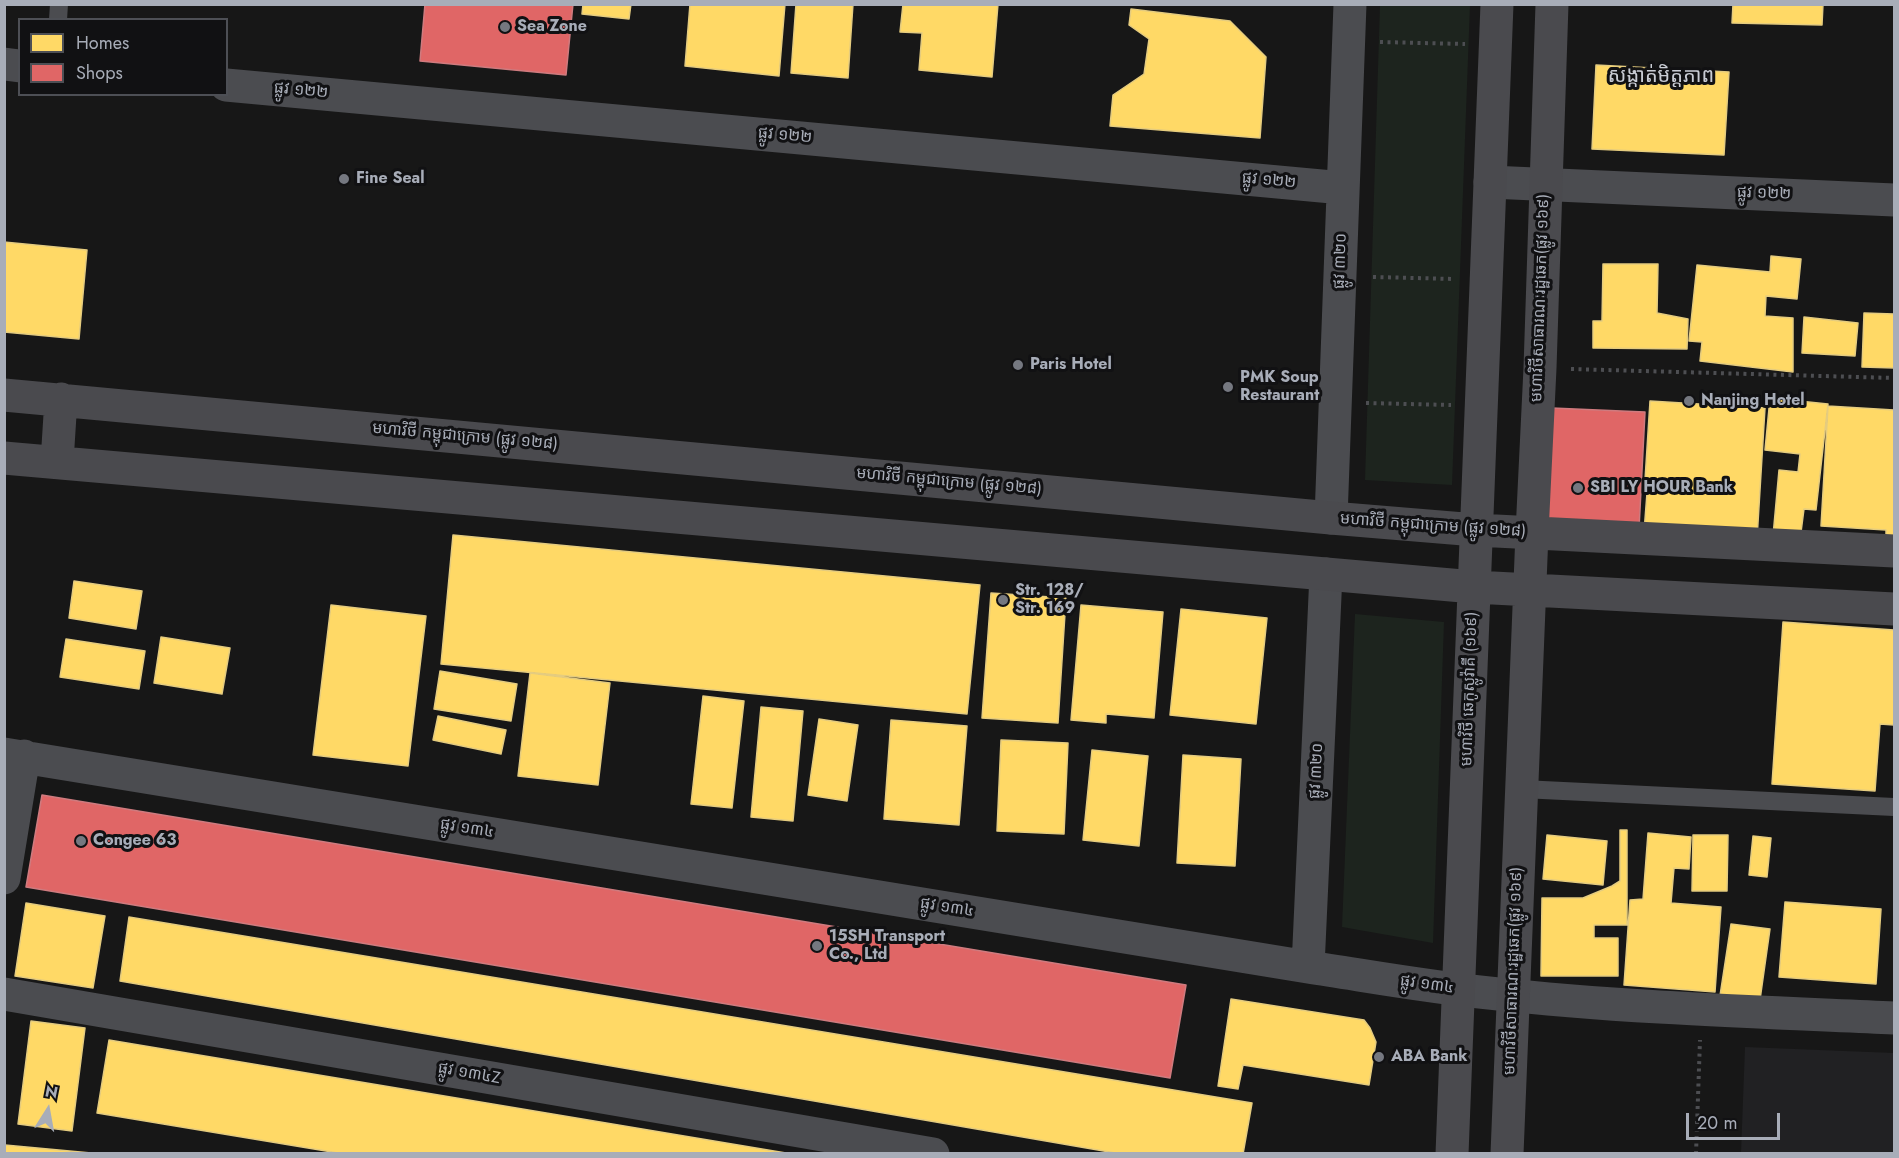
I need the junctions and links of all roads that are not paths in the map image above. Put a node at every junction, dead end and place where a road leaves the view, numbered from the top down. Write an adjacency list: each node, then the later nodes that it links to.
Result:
1 (1350, 4): 7 (street, ផ្លូវ ៣២០)
2 (1497, 4): 5 (main road)
3 (1552, 4): 6 (main road, មហាវិថីសាធារណៈរដ្ឋឆេក(ផ្លូវ ១៦៩))
4 (228, 85): 7 (street, ផ្លូវ ១២២)
5 (1490, 182): 6 (street, ផ្លូវ ១២២); 14 (main road)
6 (1545, 185): 8 (street, ផ្លូវ ១២២); 15 (main road, មហាវិថីសាធារណៈរដ្ឋឆេក(ផ្លូវ ១៦៩))
7 (1343, 188): 13 (street, ផ្លូវ ៣២០)
8 (1894, 200)
9 (4, 394): 10 (main road, មហាវិថី កម្ពុជាក្រោម (ផ្លូវ ១២៨))
10 (61, 399): 12 (main road); 13 (main road, មហាវិថី កម្ពុជាក្រោម (ផ្លូវ ១២៨))
11 (4, 458): 12 (main road)
12 (57, 462): 17 (main road)
13 (1331, 518): 14 (main road, មហាវិថី កម្ពុជាក្រោម (ផ្លូវ ១២៨))
14 (1476, 530): 15 (main road, មហាវិថី កម្ពុជាក្រោម (ផ្លូវ ១២៨)); 18 (main road)
15 (1532, 533): 16 (main road, មហាវិថី កម្ពុជាក្រោម (ផ្លូវ ១២៨)); 19 (main road, មហាវិថីសាធារណៈរដ្ឋឆេក(ផ្លូវ ១៦៩))
16 (1894, 551)
17 (1326, 574): 18 (main road); 25 (street, ផ្លូវ ៣២០)
18 (1474, 587): 19 (main road); 26 (main road, មហាវិថី ឆេកូស្លូវ៉ាគី (១៦៩))
19 (1529, 591): 20 (main road); 22 (main road)
20 (1894, 609)
21 (14, 755): 24 (street); 25 (street, ផ្លូវ ១៣៤)
22 (1522, 789): 23 (lane); 28 (main road, មហាវិថីសាធារណៈរដ្ឋឆេក(ផ្លូវ ១៦៩))
23 (1894, 807)
24 (4, 878)
25 (1308, 967): 26 (street, ផ្លូវ ១៣៤)
26 (1458, 989): 28 (street, ផ្លូវ ១៣៤); 31 (main road)
27 (4, 994): 30 (street, ផ្លូវ ១៣៤Z)
28 (1513, 996): 29 (street, ផ្លូវ ១៣៤); 32 (main road, មហាវិថីសាធារណៈរដ្ឋឆេក(ផ្លូវ ១៦៩))
29 (1894, 1018)
30 (933, 1154)
31 (1452, 1154)
32 (1507, 1154)

